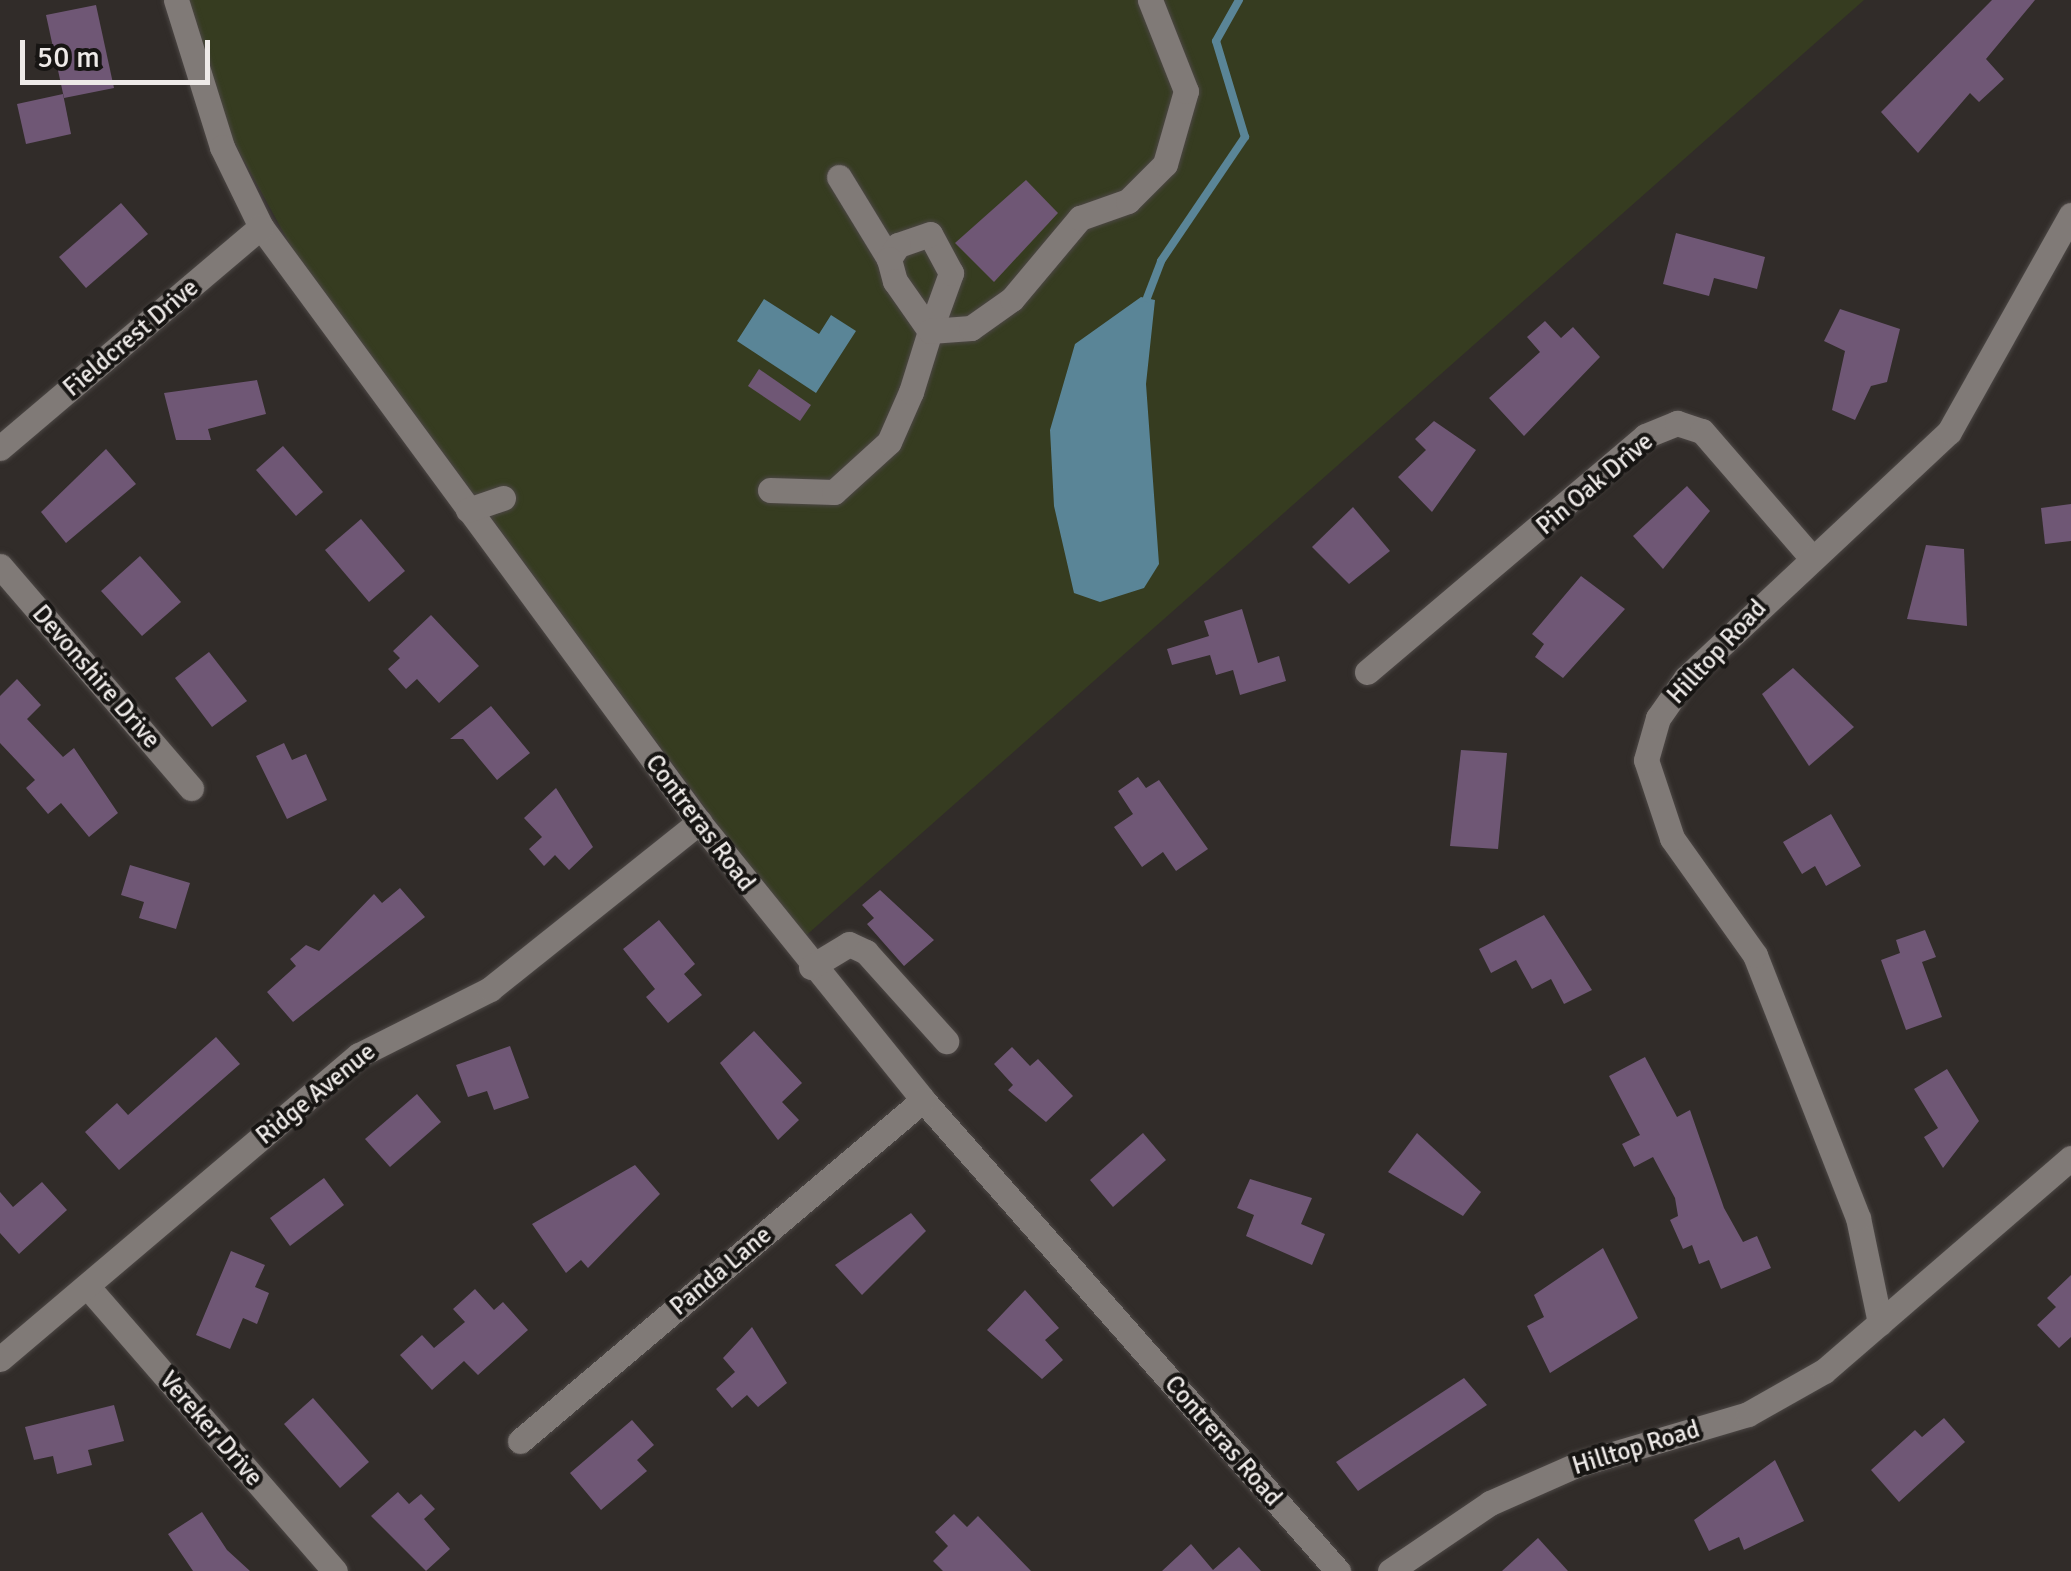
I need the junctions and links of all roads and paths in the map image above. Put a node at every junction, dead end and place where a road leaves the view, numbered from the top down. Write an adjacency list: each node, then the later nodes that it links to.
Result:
1 (176, 0): 5 (street, Contreras Road)
2 (1150, 0): 7 (street)
3 (839, 177): 6 (street)
4 (2071, 215): 12 (street, Hilltop Road)
5 (261, 228): 8 (street, Fieldcrest Drive); 11 (street, Contreras Road)
6 (889, 259): 7 (street); 7 (street)
7 (930, 331): 9 (street)
8 (0, 448)
9 (770, 490)
10 (504, 498): 11 (street)
11 (468, 510): 16 (street, Contreras Road)
12 (1812, 558): 14 (street, Pin Oak Drive); 22 (street, Hilltop Road)
13 (0, 566): 15 (street, Devonshire Drive)
14 (1368, 672)
15 (191, 788)
16 (699, 822): 17 (street, Contreras Road); 21 (street, Ridge Avenue)
17 (811, 967): 18 (street); 19 (street, Contreras Road)
18 (946, 1040)
19 (923, 1100): 24 (street, Panda Lane); 26 (street, Contreras Road)
20 (2071, 1158): 22 (street, Hilltop Road)
21 (87, 1286): 23 (street, Ridge Avenue); 25 (street, Vereker Drive)
22 (1880, 1323): 27 (street, Hilltop Road)
23 (0, 1359)
24 (520, 1442)
25 (334, 1571)
26 (1338, 1571)
27 (1390, 1571)

